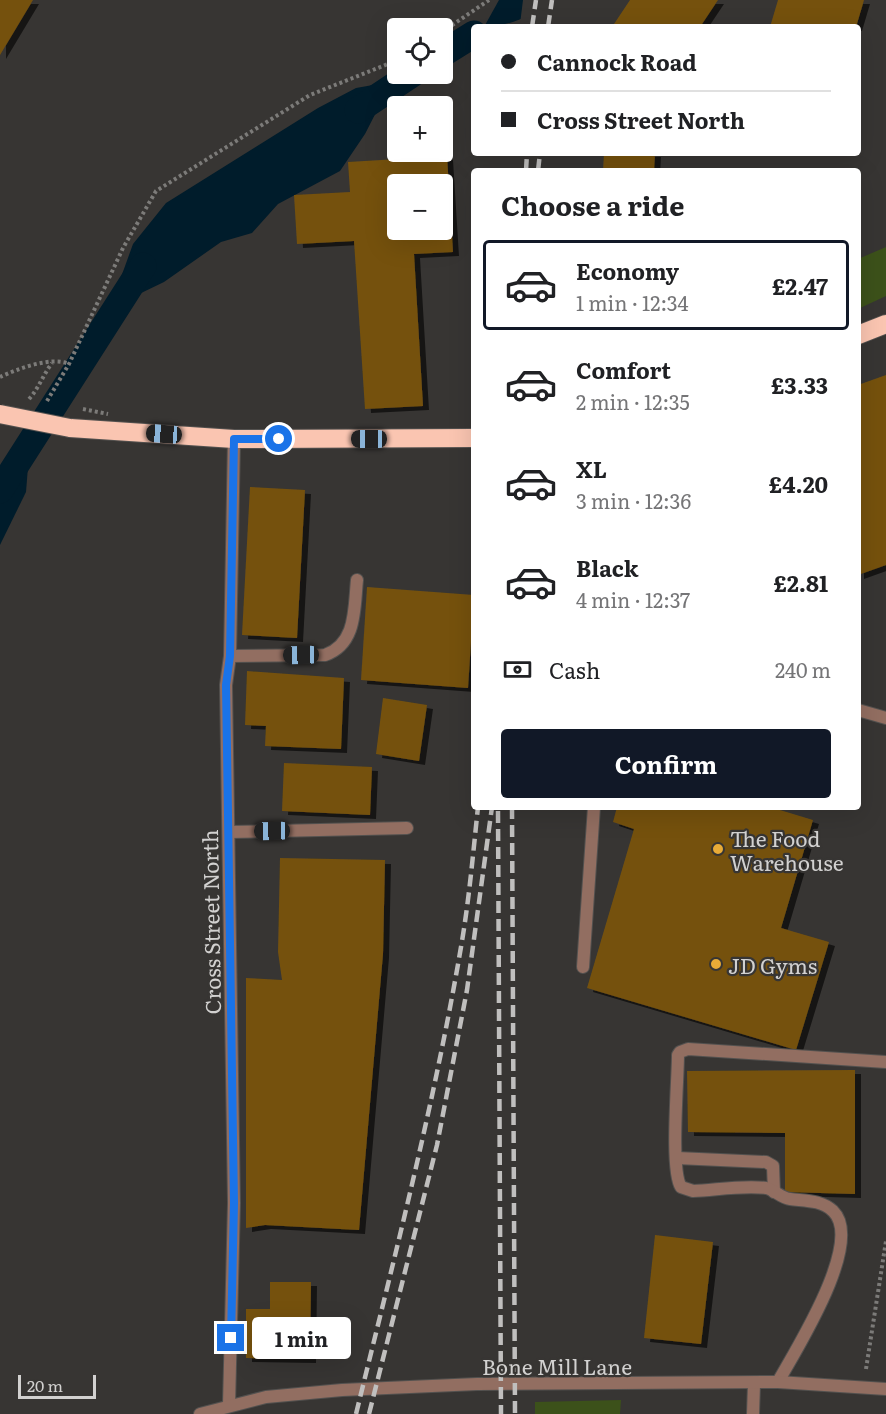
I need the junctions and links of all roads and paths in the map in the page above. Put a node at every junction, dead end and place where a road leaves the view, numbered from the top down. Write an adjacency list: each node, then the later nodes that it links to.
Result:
1 (489, 0): 2 (path)
2 (453, 25)
3 (387, 64): 7 (path)
4 (886, 324): 5 (highway)
5 (861, 334)
6 (53, 362): 7 (path); 8 (path); 9 (path)
7 (69, 364): 10 (path)
8 (0, 377)
9 (29, 399)
10 (40, 405)
11 (0, 414): 13 (highway, bridge)
12 (471, 438): 13 (highway)
13 (234, 439): 15 (street, Cross Street North)
14 (357, 580): 15 (street)
15 (230, 656): 20 (street, Cross Street North)
16 (861, 711): 17 (street)
17 (886, 718)
18 (594, 810): 21 (street)
19 (406, 828): 20 (street)
20 (229, 832): 30 (street, Cross Street North)
21 (583, 967)
22 (886, 1062): 23 (street)
23 (677, 1158): 24 (street); 24 (street)
24 (774, 1192): 26 (street)
25 (886, 1241): 28 (path)
26 (778, 1382): 27 (street, Bone Mill Lane); 28 (street, Bone Mill Lane)
27 (754, 1384): 30 (street, Bone Mill Lane); 32 (street)
28 (863, 1388): 29 (street, Bone Mill Lane)
29 (886, 1389)
30 (229, 1405): 31 (street, Bone Mill Lane)
31 (200, 1414)
32 (753, 1414)

